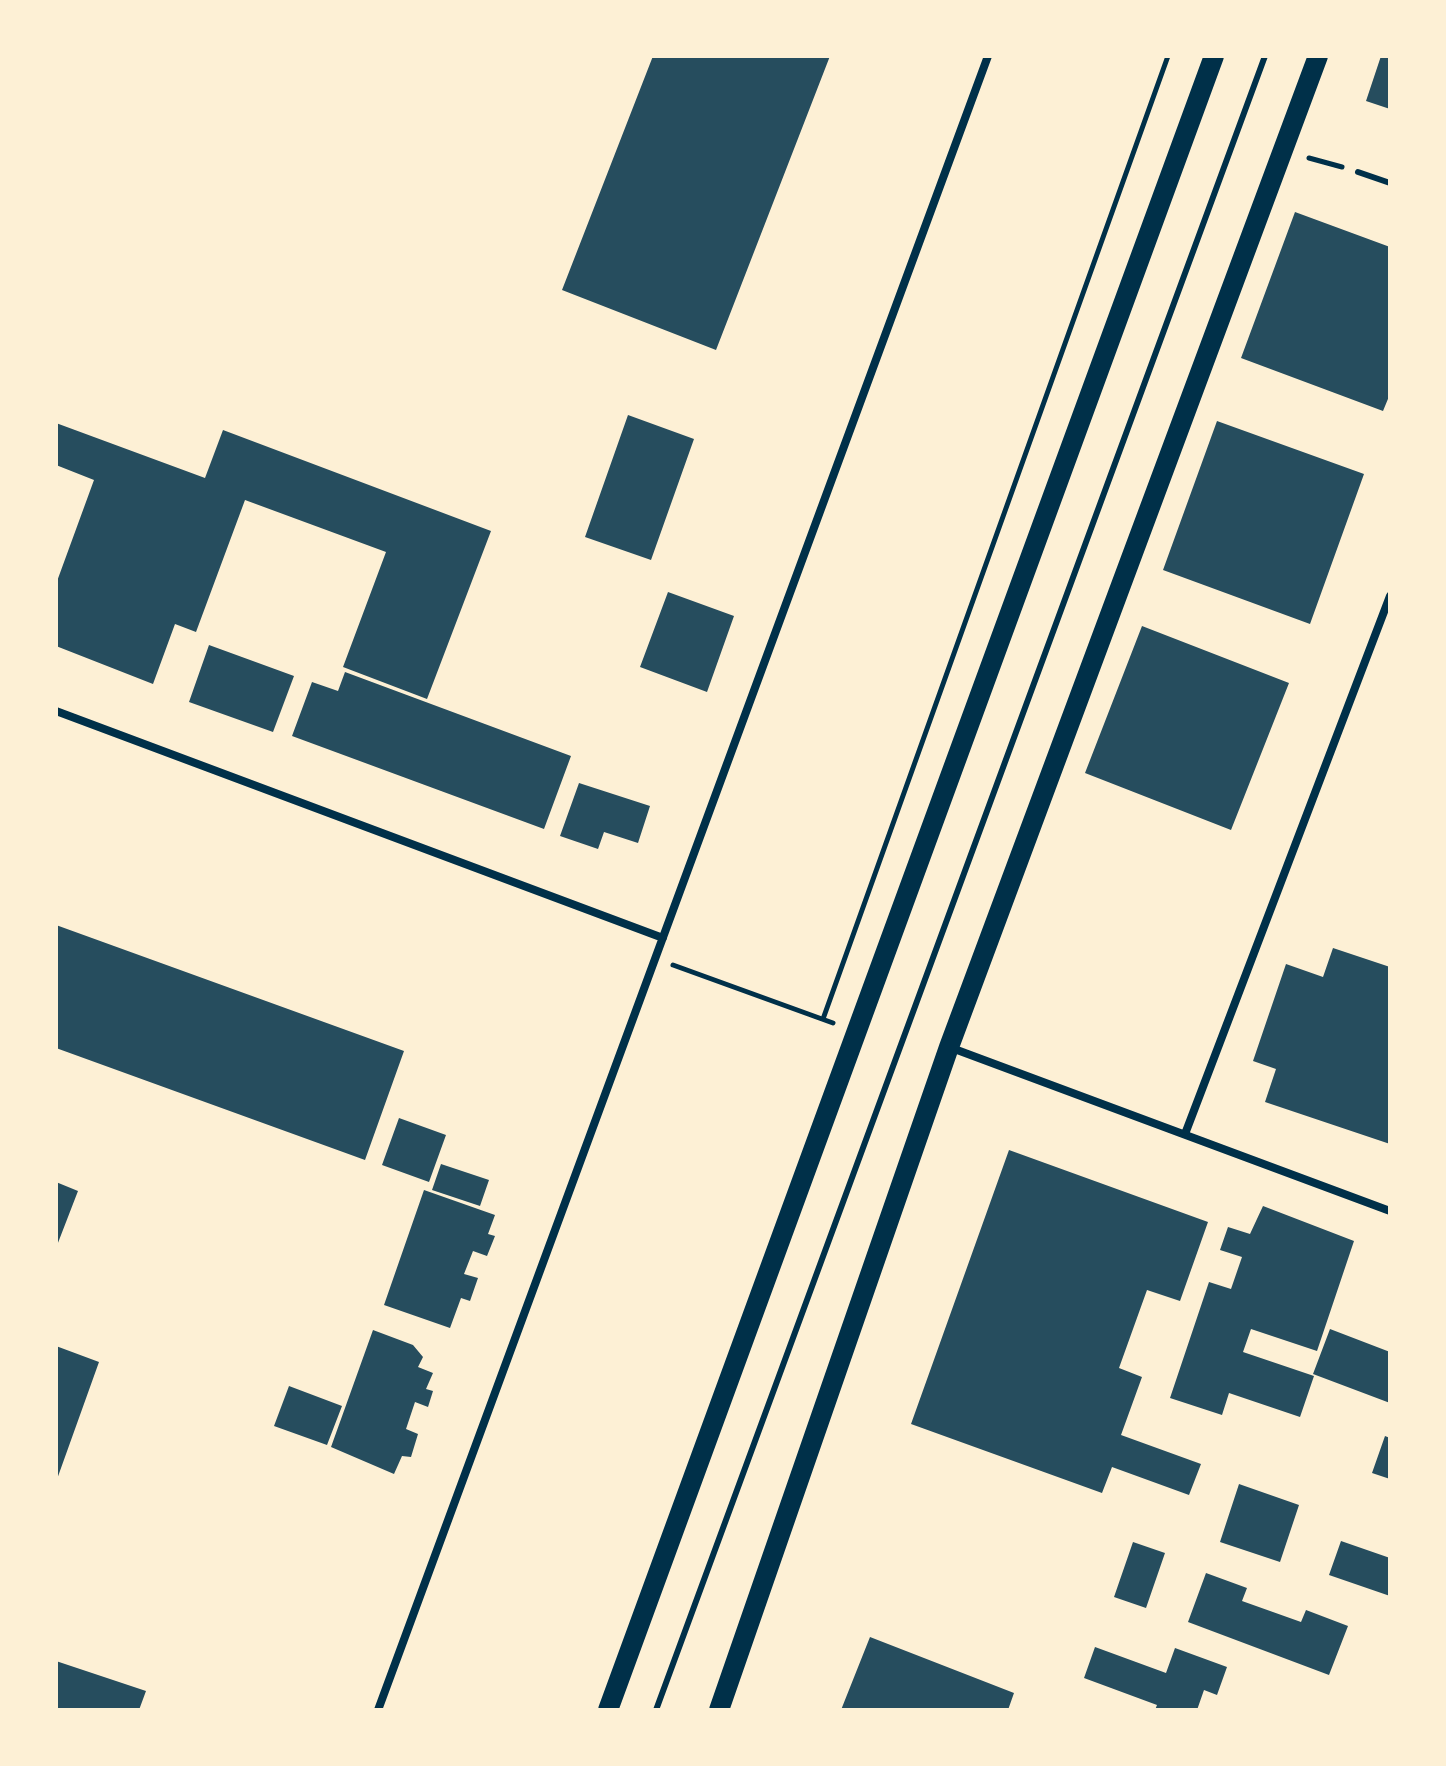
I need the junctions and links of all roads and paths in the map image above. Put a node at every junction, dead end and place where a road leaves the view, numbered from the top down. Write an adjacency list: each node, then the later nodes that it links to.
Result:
1 (988, 56): 11 (street)
2 (1168, 56): 13 (path)
3 (1214, 56): 14 (main road)
4 (1265, 56): 20 (lane)
5 (1318, 56): 15 (main road)
6 (1309, 158): 7 (path)
7 (1358, 172): 8 (lane)
8 (1390, 183)
9 (1390, 596): 16 (street)
10 (56, 711): 11 (street)
11 (663, 938): 12 (street)
12 (655, 959): 13 (path); 18 (street)
13 (823, 1019): 14 (path)
14 (856, 1031): 19 (main road)
15 (949, 1047): 16 (street); 21 (main road)
16 (1185, 1134): 17 (street)
17 (1390, 1211)
18 (378, 1710)
19 (608, 1710)
20 (656, 1710)
21 (719, 1710)

